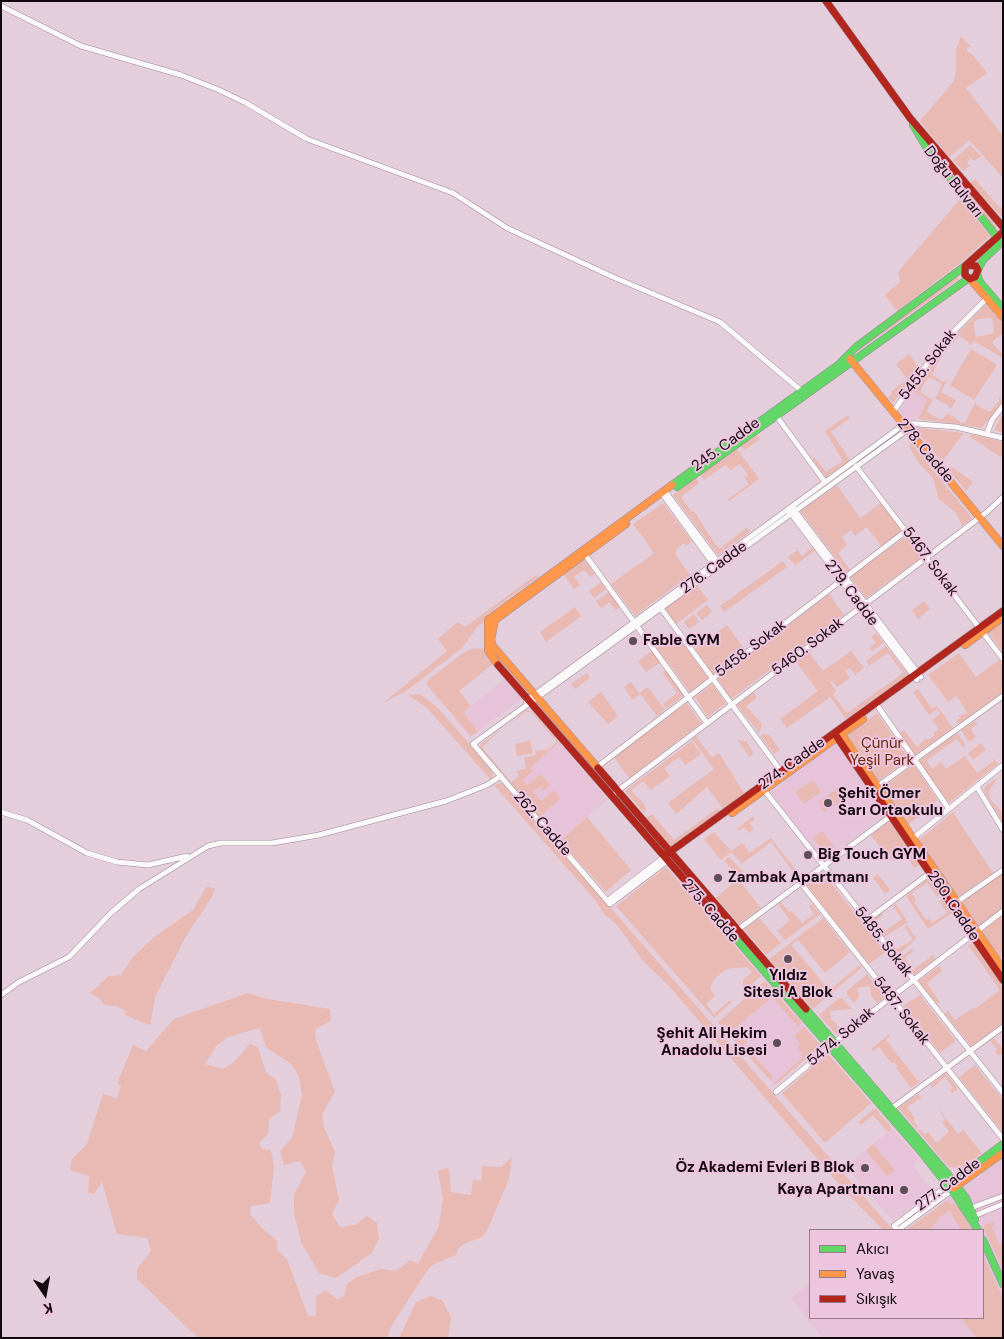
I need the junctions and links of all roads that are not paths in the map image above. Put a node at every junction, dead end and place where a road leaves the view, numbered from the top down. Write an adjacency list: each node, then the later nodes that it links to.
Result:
1 (827, 2): 3 (street, Doğu Bulvarı)
2 (1, 6): 14 (street)
3 (910, 118): 4 (street, Doğu Bulvarı); 5 (street, Doğu Bulvarı)
4 (1003, 227)
5 (1001, 238): 6 (street, 245. Cadde); 7 (street)
6 (966, 266): 7 (street); 8 (street); 12 (street, 245. Cadde)
7 (978, 272): 8 (street, 245. Cadde); 10 (street)
8 (969, 278): 9 (street); 13 (street, 245. Cadde)
9 (987, 298): 11 (street); 16 (street, 5455. Sokak)
10 (1002, 308)
11 (1003, 317)
12 (847, 355): 13 (street, 278. Cadde); 14 (street, 245. Cadde)
13 (852, 362): 14 (street, 245. Cadde); 16 (street, 278. Cadde)
14 (804, 393): 17 (street, 245. Cadde)
15 (1003, 406): 19 (street)
16 (893, 412): 18 (street, 278. Cadde)
17 (775, 413): 22 (street); 23 (street, 245. Cadde)
18 (905, 427): 19 (street); 21 (street, 276. Cadde); 22 (street, 276. Cadde); 26 (street, 278. Cadde)
19 (987, 433): 20 (street)
20 (1003, 438)
21 (856, 466): 25 (street, 276. Cadde); 27 (street, 5467. Sokak)
22 (825, 482): 25 (street, 276. Cadde)
23 (664, 493): 29 (street, 245. Cadde); 31 (street)
24 (1003, 497): 26 (street, 5460. Sokak)
25 (791, 510): 31 (street, 276. Cadde); 32 (street, 279. Cadde)
26 (980, 517): 28 (street, 278. Cadde); 30 (street, 5460. Sokak)
27 (906, 531): 30 (street, 5467. Sokak); 32 (street, 5458. Sokak)
28 (1003, 546)
29 (584, 552): 37 (street); 38 (street, 245. Cadde)
30 (927, 557): 33 (street, 5460. Sokak); 39 (street, 5467. Sokak)
31 (716, 563): 34 (street, 276. Cadde); 37 (street, 276. Cadde)
32 (843, 579): 33 (street, 279. Cadde); 42 (street, 5458. Sokak)
33 (863, 605): 41 (street, 279. Cadde); 46 (street, 5460. Sokak)
34 (660, 607): 37 (street, 276. Cadde); 42 (street)
35 (1003, 611): 39 (street, 274. Cadde)
36 (1003, 617): 39 (street, 274. Cadde)
37 (635, 622): 43 (street); 45 (street, 276. Cadde)
38 (490, 623): 45 (street, 275. Cadde)
39 (982, 630): 40 (street, 5467. Sokak); 41 (street, 274. Cadde)
40 (1003, 659)
41 (917, 677): 47 (street); 49 (street, 274. Cadde)
42 (712, 678): 43 (street, 5458. Sokak); 46 (street)
43 (689, 696): 48 (street); 52 (street, 5458. Sokak)
44 (1003, 696): 51 (street)
45 (532, 698): 50 (street, 276. Cadde); 52 (street, 275. Cadde); 60 (street, 275. Cadde)
46 (732, 705): 48 (street, 5460. Sokak); 54 (street)
47 (879, 708): 49 (street); 51 (street)
48 (707, 723): 59 (street, 5460. Sokak)
49 (838, 734): 54 (street, 274. Cadde); 56 (street, 260. Cadde); 63 (street, 260. Cadde)
50 (473, 744): 55 (street, 262. Cadde)
51 (914, 760): 56 (street); 61 (street)
52 (596, 766): 59 (street, 275. Cadde)
53 (1001, 768): 57 (street)
54 (783, 774): 58 (street, 274. Cadde); 67 (street, 274. Cadde)
55 (501, 776): 66 (street); 72 (street, 262. Cadde)
56 (878, 786): 65 (street, 260. Cadde)
57 (977, 787): 61 (street); 64 (street)
58 (764, 790): 67 (street, 274. Cadde); 68 (street, 5485. Sokak)
59 (618, 791): 60 (street, 5460. Sokak); 67 (street, 275. Cadde)
60 (611, 796): 67 (street, 275. Cadde)
61 (949, 809): 65 (street)
62 (1, 812): 66 (street)
63 (891, 816): 65 (street, 260. Cadde); 68 (street)
64 (1003, 830)
65 (911, 840): 70 (street, 260. Cadde); 73 (street, 260. Cadde)
66 (195, 853): 81 (street)
67 (668, 857): 72 (street, 274. Cadde); 76 (street, 275. Cadde)
68 (823, 865): 71 (street); 75 (street, 5485. Sokak)
69 (1003, 870): 73 (street)
70 (930, 873): 75 (street); 77 (street, 260. Cadde)
71 (800, 882): 76 (street); 82 (street, 5487. Sokak)
72 (609, 902)
73 (957, 902): 77 (street, 260. Cadde)
74 (1003, 911): 77 (street, 5474. Sokak)
75 (866, 920): 79 (street, 5485. Sokak)
76 (734, 932): 84 (street, 275. Cadde)
77 (975, 934): 78 (street, 260. Cadde); 79 (street, 5474. Sokak); 80 (street, 260. Cadde)
78 (1003, 969)
79 (913, 980): 82 (street, 5474. Sokak); 85 (street, 5485. Sokak)
80 (1003, 980)
81 (1, 995)
82 (890, 997): 84 (street, 5474. Sokak); 86 (street, 5487. Sokak)
83 (1003, 1026): 85 (street)
84 (832, 1044): 87 (street, 5474. Sokak); 89 (street, 275. Cadde); 93 (street, 275. Cadde)
85 (969, 1051): 86 (street); 88 (street, 5485. Sokak)
86 (946, 1068): 89 (street); 90 (street, 5487. Sokak)
87 (776, 1092)
88 (1003, 1094)
89 (892, 1108): 93 (street, 275. Cadde)
90 (1003, 1139)
91 (1003, 1144): 93 (street, 277. Cadde)
92 (1003, 1152): 93 (street, 277. Cadde)
93 (953, 1185): 96 (street); 97 (street, 277. Cadde); 98 (street)
94 (1003, 1196): 96 (street)
95 (1003, 1204): 96 (street)
96 (973, 1212): 98 (street)
97 (896, 1229)
98 (978, 1229)
99 (984, 1242): 100 (street)
100 (1003, 1284)

